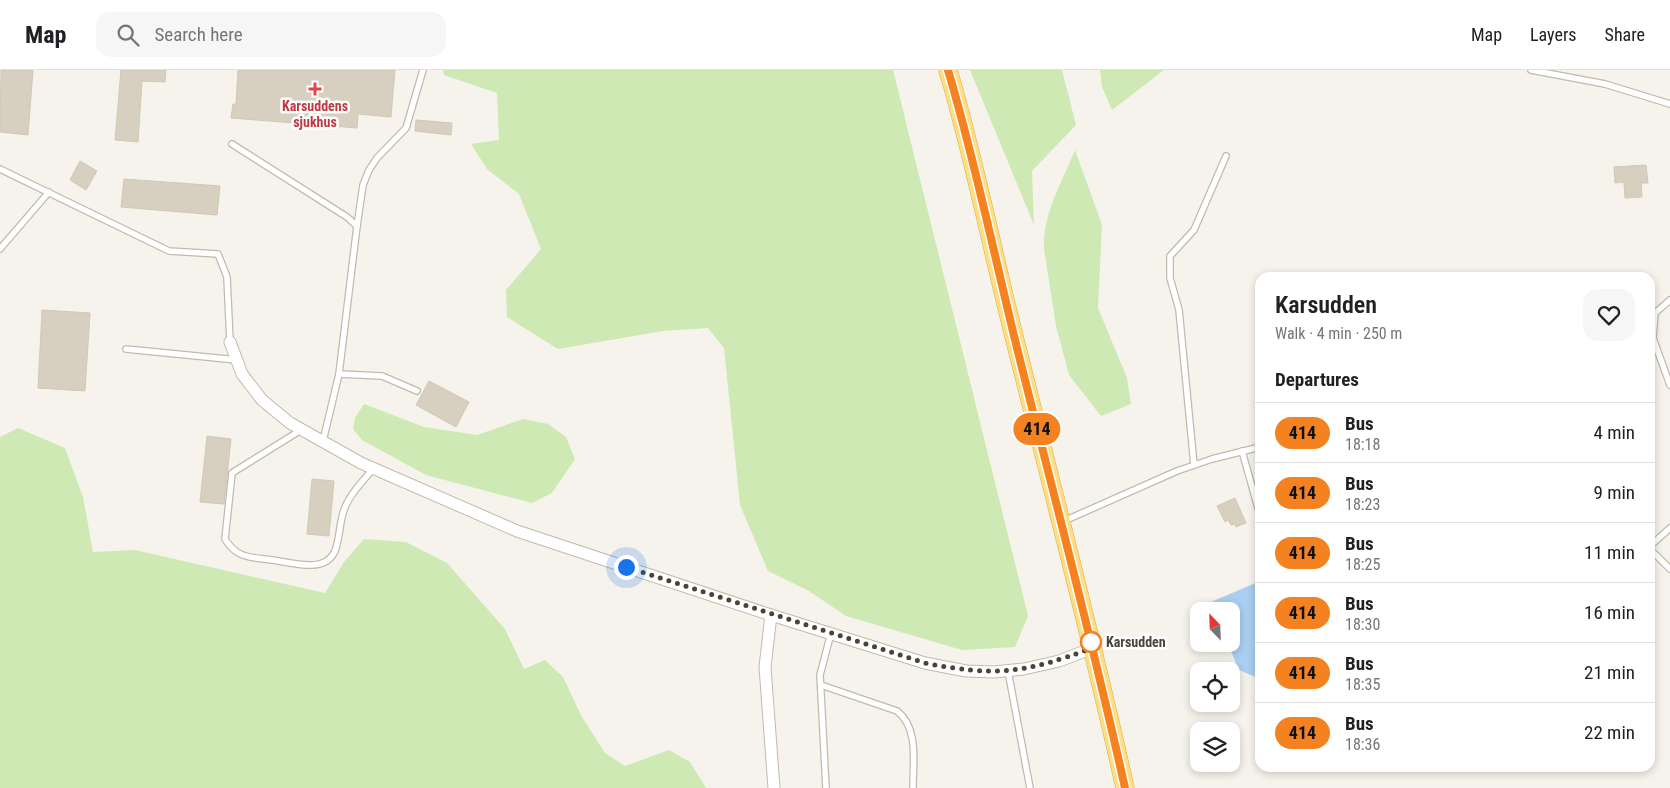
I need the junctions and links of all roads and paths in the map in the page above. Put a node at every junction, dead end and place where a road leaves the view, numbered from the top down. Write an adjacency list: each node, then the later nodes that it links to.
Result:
1 (423, 70): 9 (lane)
2 (948, 70): 27 (highway)
3 (1531, 70): 4 (lane)
4 (1670, 104)
5 (232, 144): 9 (lane)
6 (1226, 156): 24 (lane)
7 (0, 168): 8 (lane)
8 (49, 192): 10 (lane); 13 (lane)
9 (357, 226): 17 (lane)
10 (0, 249)
11 (1670, 300): 12 (lane)
12 (1655, 313)
13 (230, 342): 16 (street)
14 (1655, 344): 18 (lane)
15 (126, 349): 16 (lane)
16 (237, 360): 20 (street)
17 (339, 374): 19 (lane); 21 (lane)
18 (1670, 385)
19 (417, 391)
20 (301, 430): 21 (street); 25 (lane)
21 (323, 444): 25 (street)
22 (1255, 448): 23 (lane)
23 (1242, 451): 24 (lane); 26 (lane)
24 (1194, 465): 27 (lane)
25 (373, 469): 32 (street)
26 (1255, 497)
27 (1062, 522): 34 (highway)
28 (1670, 528): 29 (lane)
29 (1655, 542)
30 (1655, 552): 31 (lane)
31 (1670, 569)
32 (771, 615): 33 (street); 37 (street)
33 (830, 633): 35 (street); 36 (lane)
34 (1092, 648): 35 (street); 41 (highway)
35 (1008, 671): 40 (lane)
36 (821, 685): 38 (lane); 39 (lane)
37 (774, 788)
38 (826, 788)
39 (913, 788)
40 (1030, 788)
41 (1125, 788)

